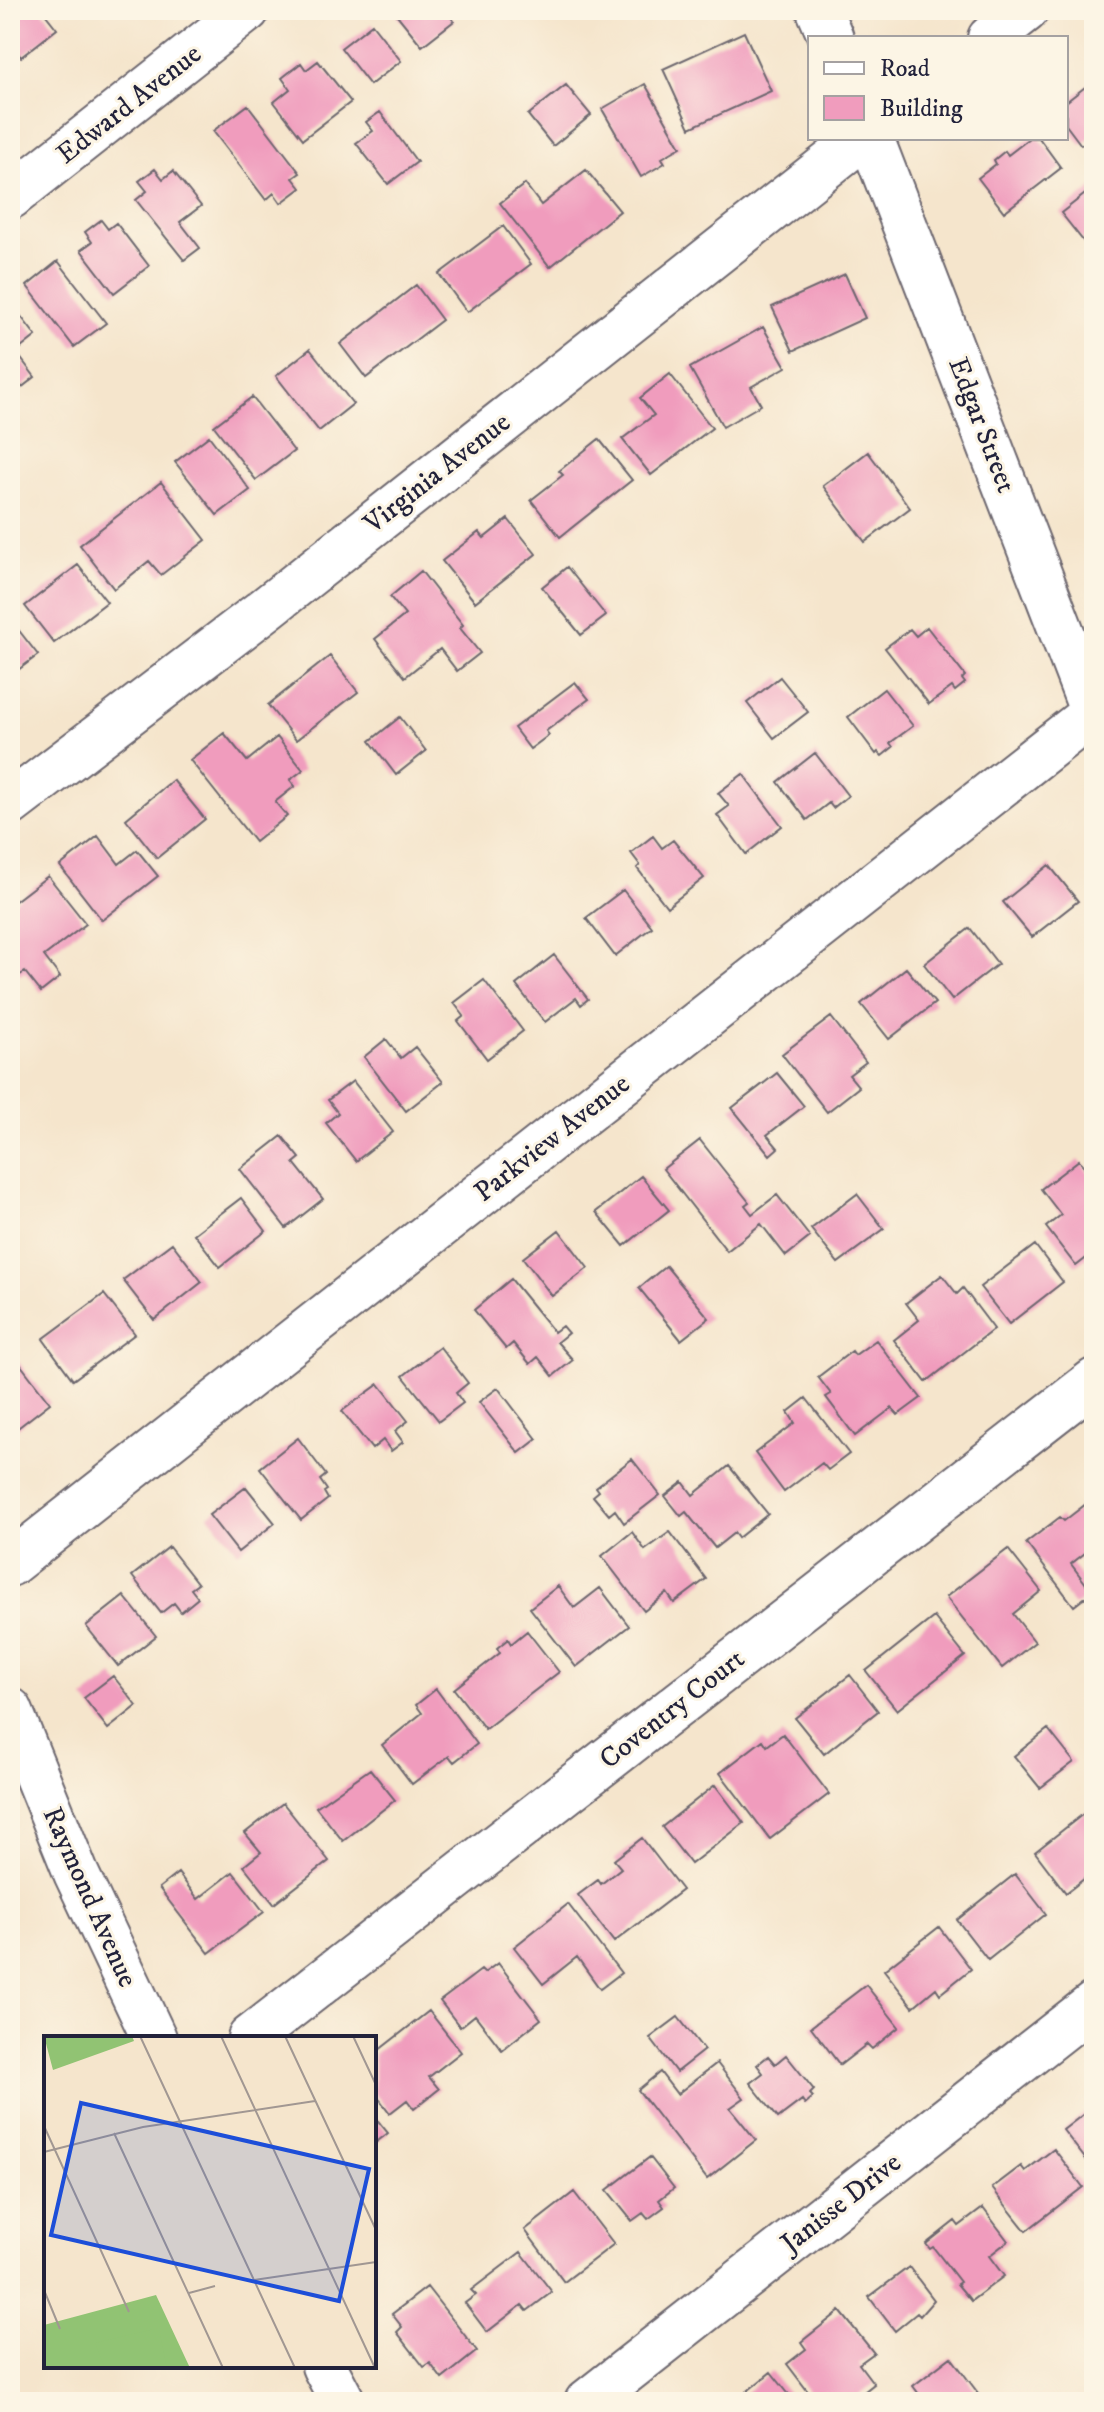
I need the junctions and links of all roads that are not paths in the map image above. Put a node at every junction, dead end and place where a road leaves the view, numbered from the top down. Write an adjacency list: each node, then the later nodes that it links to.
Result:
1 (247, 10): 8 (street, Edward Avenue)
2 (819, 10): 4 (street)
3 (1026, 10): 5 (street)
4 (830, 36)
5 (993, 36)
6 (859, 140): 10 (street, Virginia Avenue)
7 (872, 140): 9 (street, Edgar Street)
8 (10, 197)
9 (1094, 712): 12 (street, Parkview Avenue)
10 (10, 804)
11 (1094, 1381): 16 (street, Coventry Court)
12 (10, 1564)
13 (10, 1710): 15 (street, Raymond Avenue)
14 (1094, 2004): 19 (street, Janisse Drive)
15 (153, 2036)
16 (253, 2036)
17 (325, 2368): 18 (street)
18 (343, 2402)
19 (587, 2402)

